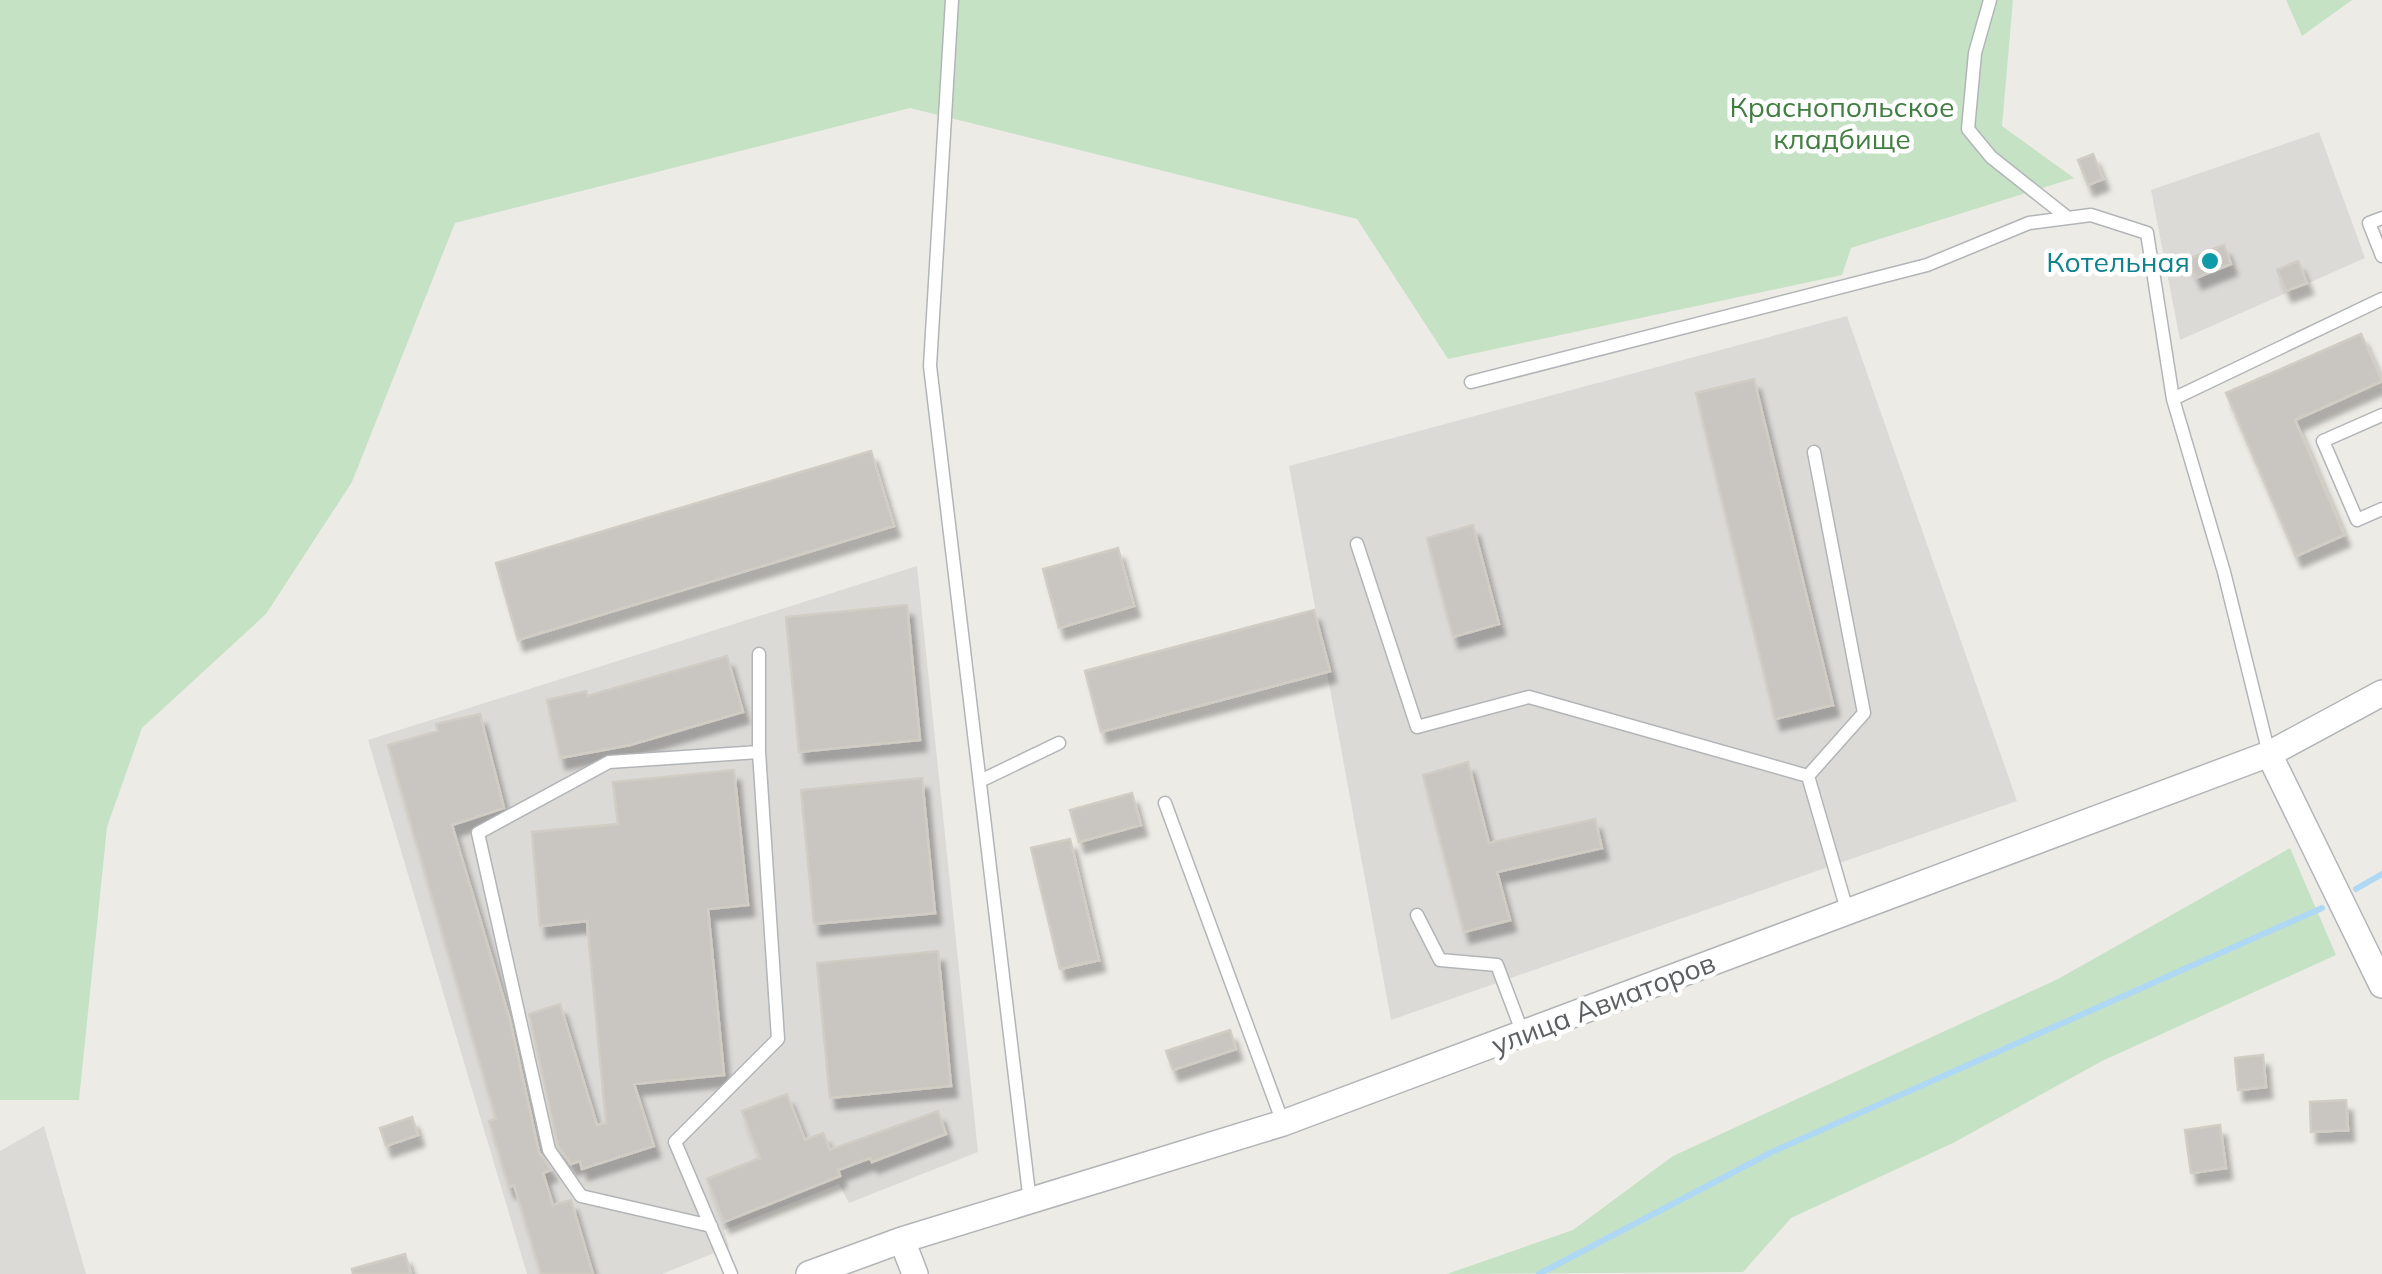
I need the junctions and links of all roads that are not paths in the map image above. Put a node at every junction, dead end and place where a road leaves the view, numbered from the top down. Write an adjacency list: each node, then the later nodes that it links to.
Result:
1 (952, 0): 19 (lane)
2 (1990, 0): 3 (lane)
3 (2068, 218): 7 (lane); 8 (lane)
4 (2382, 218): 5 (lane)
5 (2382, 256)
6 (2382, 298): 8 (lane)
7 (1471, 382)
8 (2173, 399): 17 (lane)
9 (2382, 415): 11 (lane)
10 (1814, 452): 18 (lane)
11 (2382, 509)
12 (1357, 544): 18 (lane)
13 (758, 654): 16 (lane)
14 (2382, 693): 17 (street, улица Авиаторов)
15 (1059, 743): 19 (lane)
16 (760, 752): 27 (lane); 27 (lane)
17 (2268, 754): 21 (street, улица Авиаторов); 23 (street)
18 (1808, 776): 21 (lane)
19 (980, 781): 26 (lane)
20 (1165, 803): 25 (lane)
21 (1847, 910): 24 (street, улица Авиаторов)
22 (1417, 915): 24 (lane)
23 (2382, 985)
24 (1523, 1034): 25 (street, улица Авиаторов)
25 (1283, 1123): 26 (street, улица Авиаторов)
26 (1030, 1202): 28 (street, улица Авиаторов)
27 (710, 1226): 29 (lane)
28 (902, 1240): 30 (street, улица Авиаторов); 31 (street)
29 (731, 1274)
30 (809, 1274)
31 (914, 1274)

